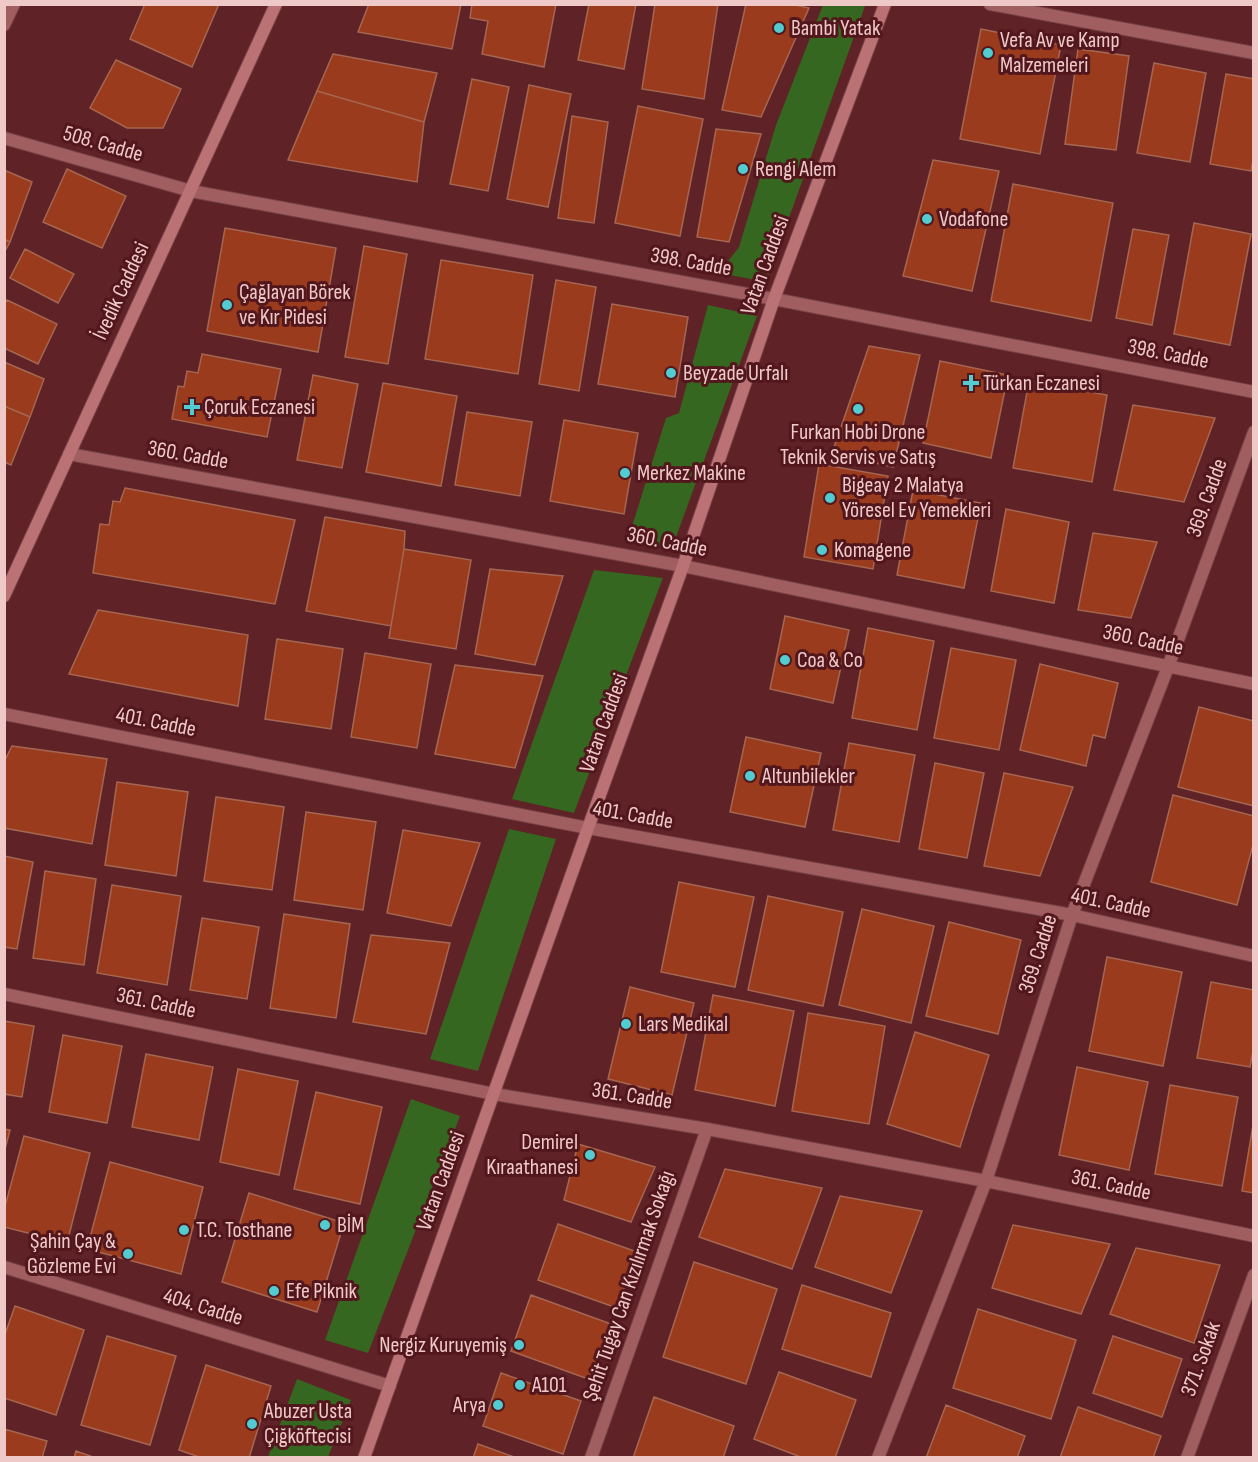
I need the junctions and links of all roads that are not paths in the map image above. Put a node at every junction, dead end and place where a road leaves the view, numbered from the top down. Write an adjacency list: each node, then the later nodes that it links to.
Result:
1 (14, 4): 5 (street)
2 (276, 4): 8 (main road, İvedik Caddesi)
3 (885, 4): 9 (main road, Vatan Caddesi)
4 (990, 4): 6 (street)
5 (4, 25)
6 (1254, 53)
7 (4, 138): 8 (street, 508. Cadde)
8 (190, 191): 9 (street, 398. Cadde); 12 (main road, İvedik Caddesi)
9 (774, 299): 10 (street, 398. Cadde); 13 (main road, Vatan Caddesi)
10 (1254, 392)
11 (1254, 432): 15 (street, 369. Cadde)
12 (69, 454): 13 (street, 360. Cadde); 14 (main road, İvedik Caddesi)
13 (683, 566): 15 (street, 360. Cadde); 18 (main road, Vatan Caddesi)
14 (4, 596)
15 (1168, 667): 16 (street, 360. Cadde); 19 (street, 369. Cadde)
16 (1254, 684)
17 (4, 714): 18 (street, 401. Cadde)
18 (588, 828): 19 (street, 401. Cadde); 22 (main road, Vatan Caddesi)
19 (1072, 915): 20 (street, 401. Cadde); 24 (street, 369. Cadde)
20 (1254, 956)
21 (4, 994): 22 (street, 361. Cadde)
22 (494, 1094): 23 (street, 361. Cadde); 28 (main road, Vatan Caddesi)
23 (707, 1129): 24 (street, 361. Cadde); 30 (street, Şehit Tugay Can Kızılırmak Sokağı)
24 (986, 1181): 25 (street, 361. Cadde); 31 (street, 369. Cadde)
25 (1254, 1236)
26 (4, 1267): 28 (street, 404. Cadde)
27 (1254, 1275): 32 (street, 371. Sokak)
28 (390, 1386): 29 (main road, Vatan Caddesi)
29 (364, 1458)
30 (591, 1458)
31 (878, 1458)
32 (1187, 1458)

